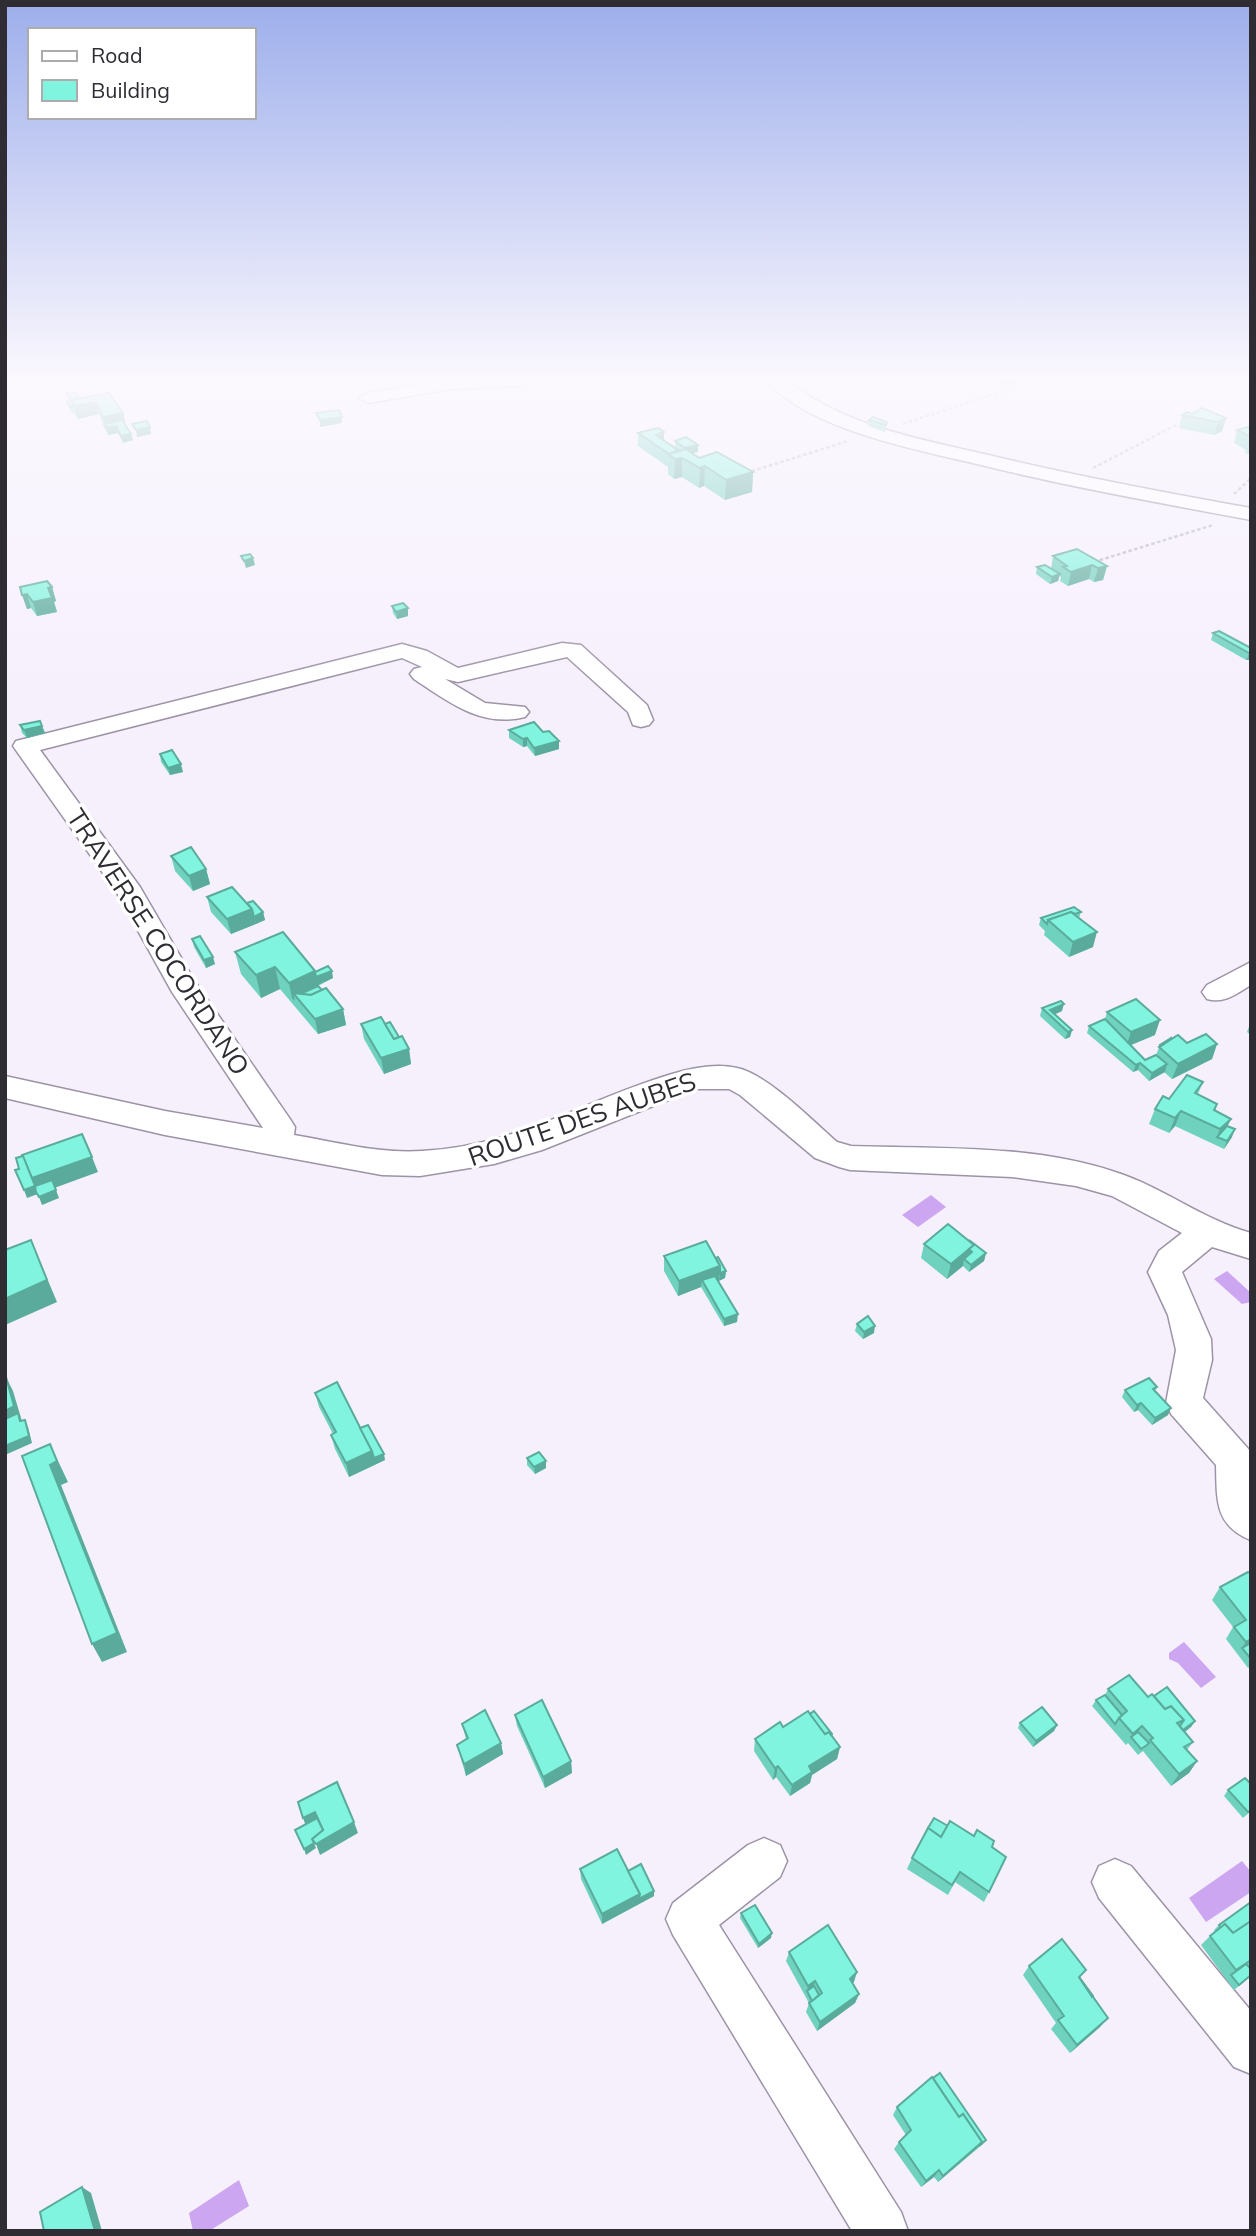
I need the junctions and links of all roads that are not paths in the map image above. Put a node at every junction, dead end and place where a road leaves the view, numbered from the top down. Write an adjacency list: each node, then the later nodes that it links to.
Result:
1 (1066, 480): 2 (street)
2 (1250, 513)
3 (338, 667): 4 (street); 5 (street); 9 (street, TRAVERSE COCORDANO)
4 (517, 712)
5 (641, 720)
6 (1251, 972): 7 (street)
7 (1217, 992)
8 (5, 1087): 9 (street, ROUTE DES AUBES)
9 (278, 1143): 10 (street, ROUTE DES AUBES)
10 (1209, 1231): 11 (street, ROUTE DES AUBES); 12 (street)
11 (1251, 1246)
12 (1251, 1522)
13 (764, 1861): 16 (street)
14 (1115, 1882): 15 (street)
15 (1251, 2050)
16 (882, 2231)

